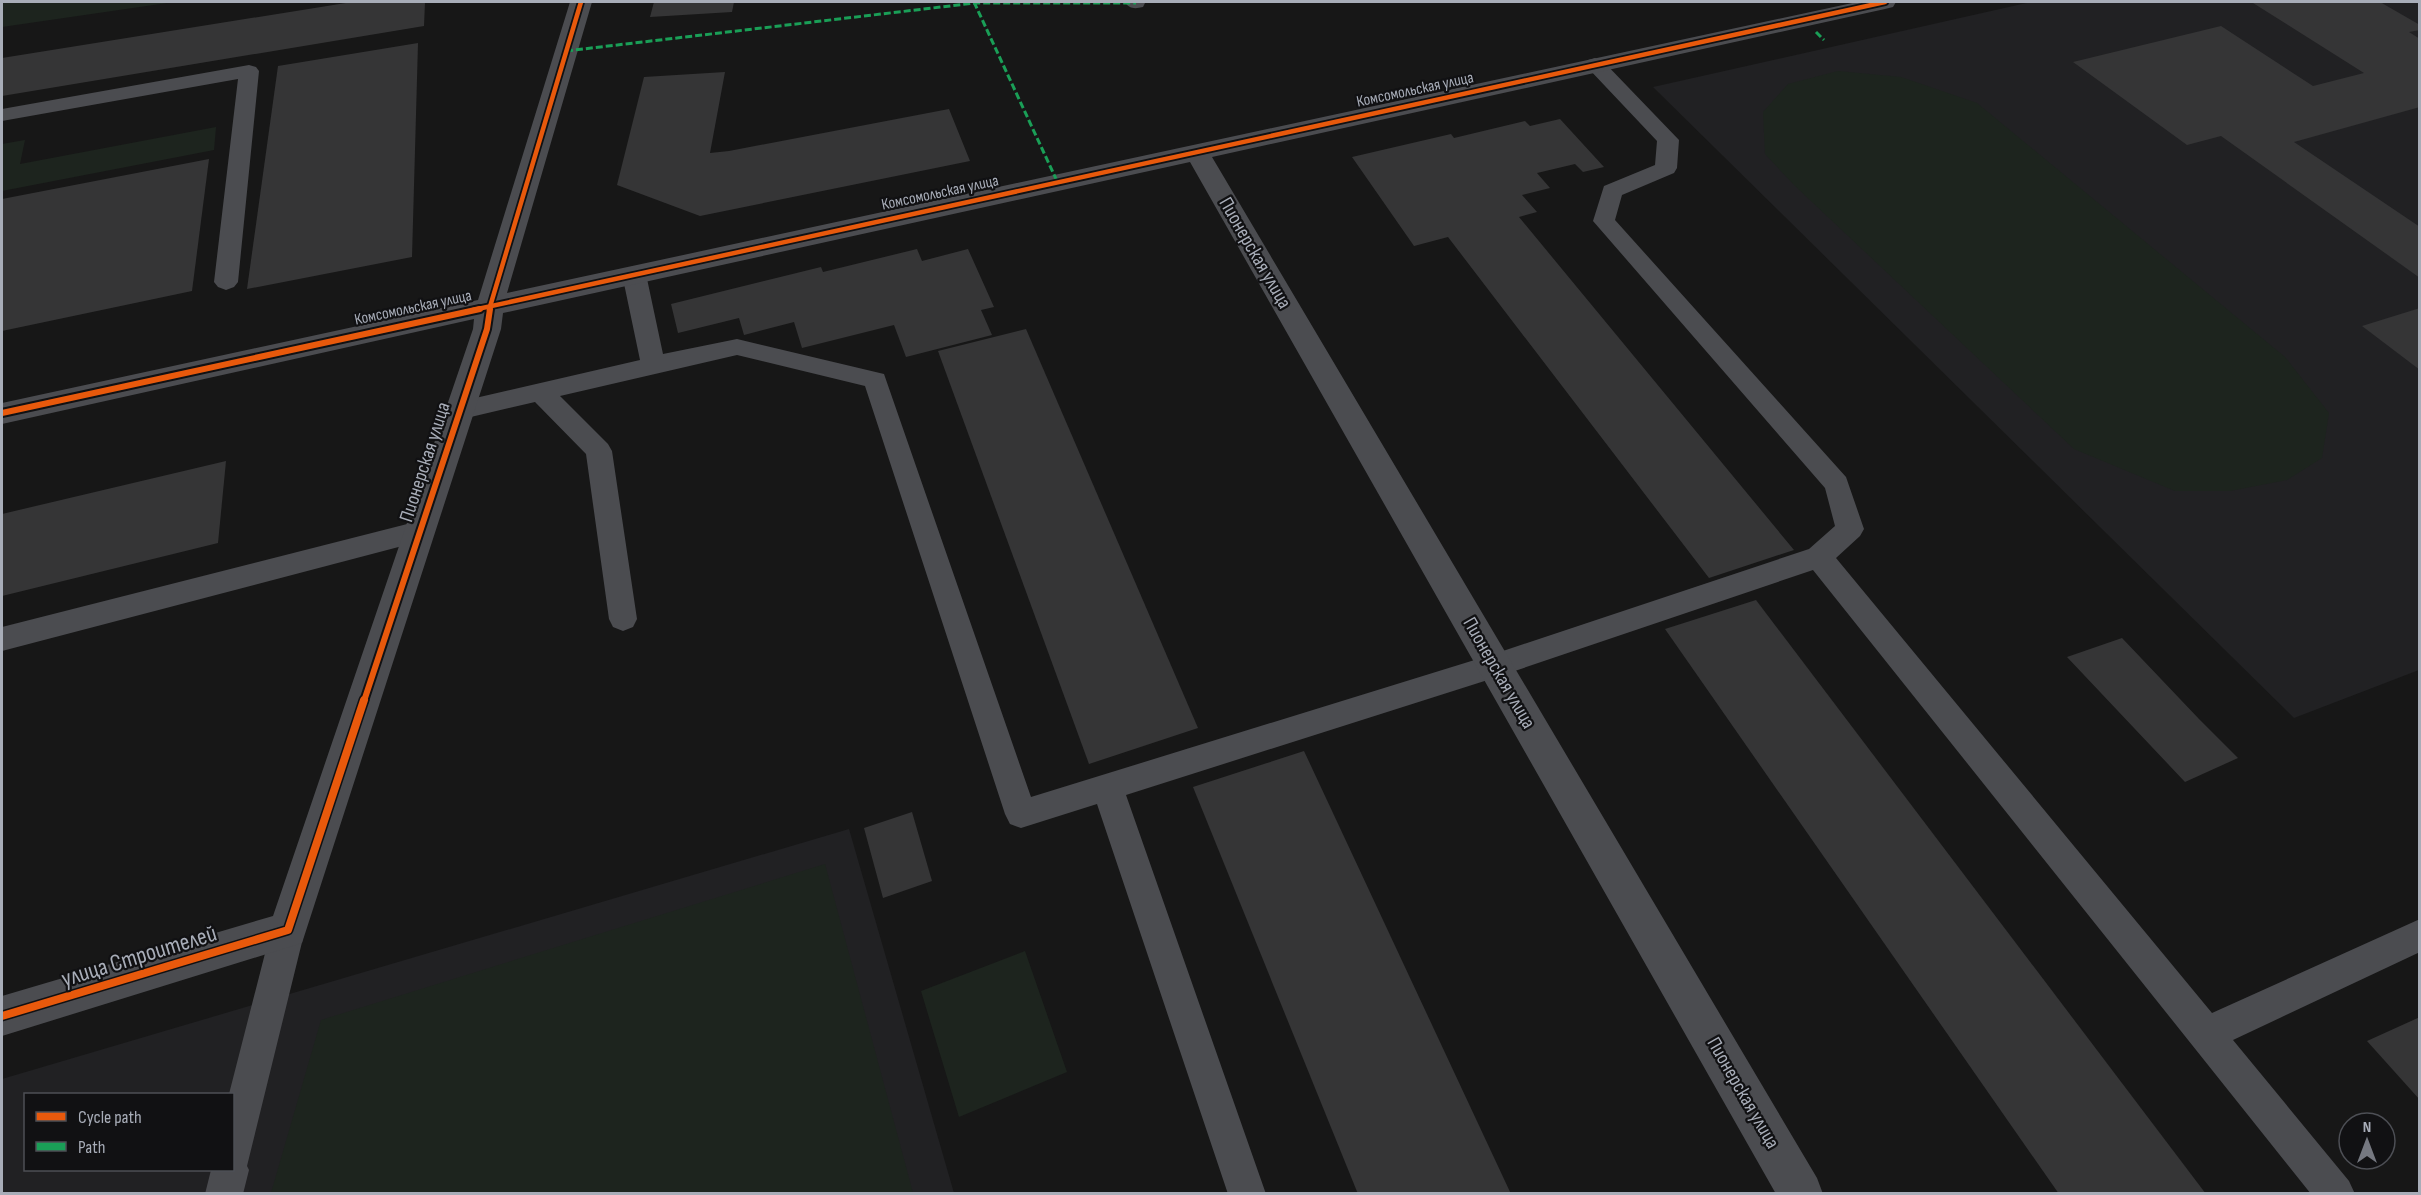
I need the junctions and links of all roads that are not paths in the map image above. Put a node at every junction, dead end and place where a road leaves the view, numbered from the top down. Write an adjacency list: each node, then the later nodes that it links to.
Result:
1 (581, 2): 8 (street, Пионерская улица)
2 (1886, 2): 3 (street, Комсомольская улица)
3 (1595, 64): 5 (street, Комсомольская улица); 14 (lane)
4 (2, 115): 7 (lane)
5 (1197, 153): 6 (street, Комсомольская улица); 17 (street, Пионерская улица)
6 (634, 274): 8 (street, Комсомольская улица); 9 (lane)
7 (226, 282)
8 (490, 304): 11 (street, Пионерская улица); 12 (street, Комсомольская улица)
9 (653, 366): 10 (lane); 18 (lane)
10 (542, 393): 11 (lane); 15 (lane)
11 (458, 411): 13 (street, Пионерская улица)
12 (2, 413)
13 (419, 532): 16 (lane); 19 (street, Пионерская улица)
14 (1818, 557): 17 (lane); 22 (lane)
15 (623, 619)
16 (2, 639)
17 (1494, 666): 18 (lane); 27 (street, Пионерская улица)
18 (1107, 788): 26 (lane)
19 (288, 930): 21 (street, улица Строителей); 23 (lane)
20 (2420, 935): 22 (lane)
21 (2, 1016)
22 (2206, 1034): 28 (lane)
23 (234, 1149)
24 (230, 1171): 25 (lane)
25 (224, 1194)
26 (1247, 1194)
27 (1801, 1194)
28 (2336, 1194)

